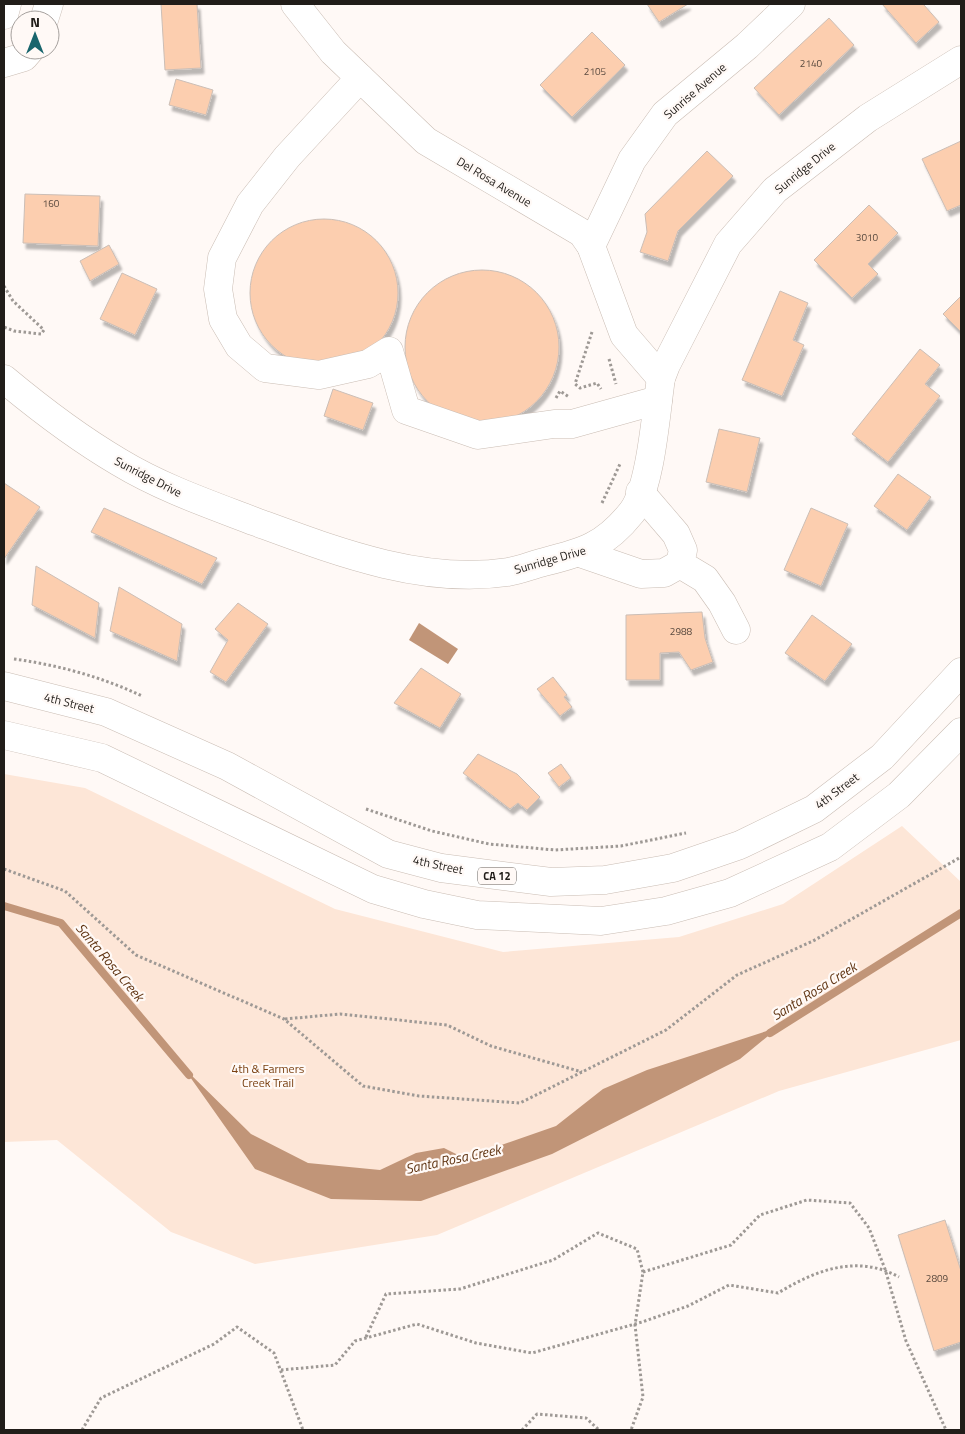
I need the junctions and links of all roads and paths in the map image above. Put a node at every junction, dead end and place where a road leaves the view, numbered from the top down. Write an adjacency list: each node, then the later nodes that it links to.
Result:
1 (7, 4): 4 (street)
2 (295, 4): 6 (street, Del Rosa Avenue)
3 (791, 4): 7 (street, Sunrise Avenue)
4 (4, 15)
5 (961, 60): 14 (street, Sunridge Drive)
6 (360, 78): 7 (street, Del Rosa Avenue); 14 (street)
7 (591, 246): 14 (street, Del Rosa Avenue)
8 (4, 286): 9 (path)
9 (4, 327)
10 (592, 332): 15 (path)
11 (608, 358): 13 (path)
12 (4, 379): 21 (street, Sunridge Drive)
13 (616, 389)
14 (659, 389): 19 (street, Sunridge Drive)
15 (597, 392)
16 (574, 399): 17 (path)
17 (559, 406)
18 (624, 458): 20 (path)
19 (640, 492): 21 (street, Sunridge Drive); 22 (street)
20 (599, 510)
21 (580, 553): 22 (street)
22 (680, 564): 23 (street)
23 (736, 630)
24 (11, 658): 27 (path)
25 (961, 672): 26 (street, 4th Street / CA 12)
26 (4, 686)
27 (146, 698)
28 (961, 732): 29 (street)
29 (4, 735)
30 (357, 805): 31 (path)
31 (687, 833)
32 (961, 857): 35 (path)
33 (4, 869): 34 (path)
34 (284, 1020): 35 (path); 35 (path)
35 (582, 1072)
36 (885, 1269): 37 (path); 38 (path); 39 (path); 47 (path)
37 (643, 1272): 39 (path); 40 (path)
38 (899, 1277)
39 (635, 1325): 40 (path); 46 (path)
40 (366, 1338): 41 (path)
41 (281, 1370): 42 (path); 43 (path)
42 (82, 1430)
43 (303, 1430)
44 (522, 1430): 45 (path)
45 (599, 1430)
46 (632, 1430)
47 (946, 1430)

